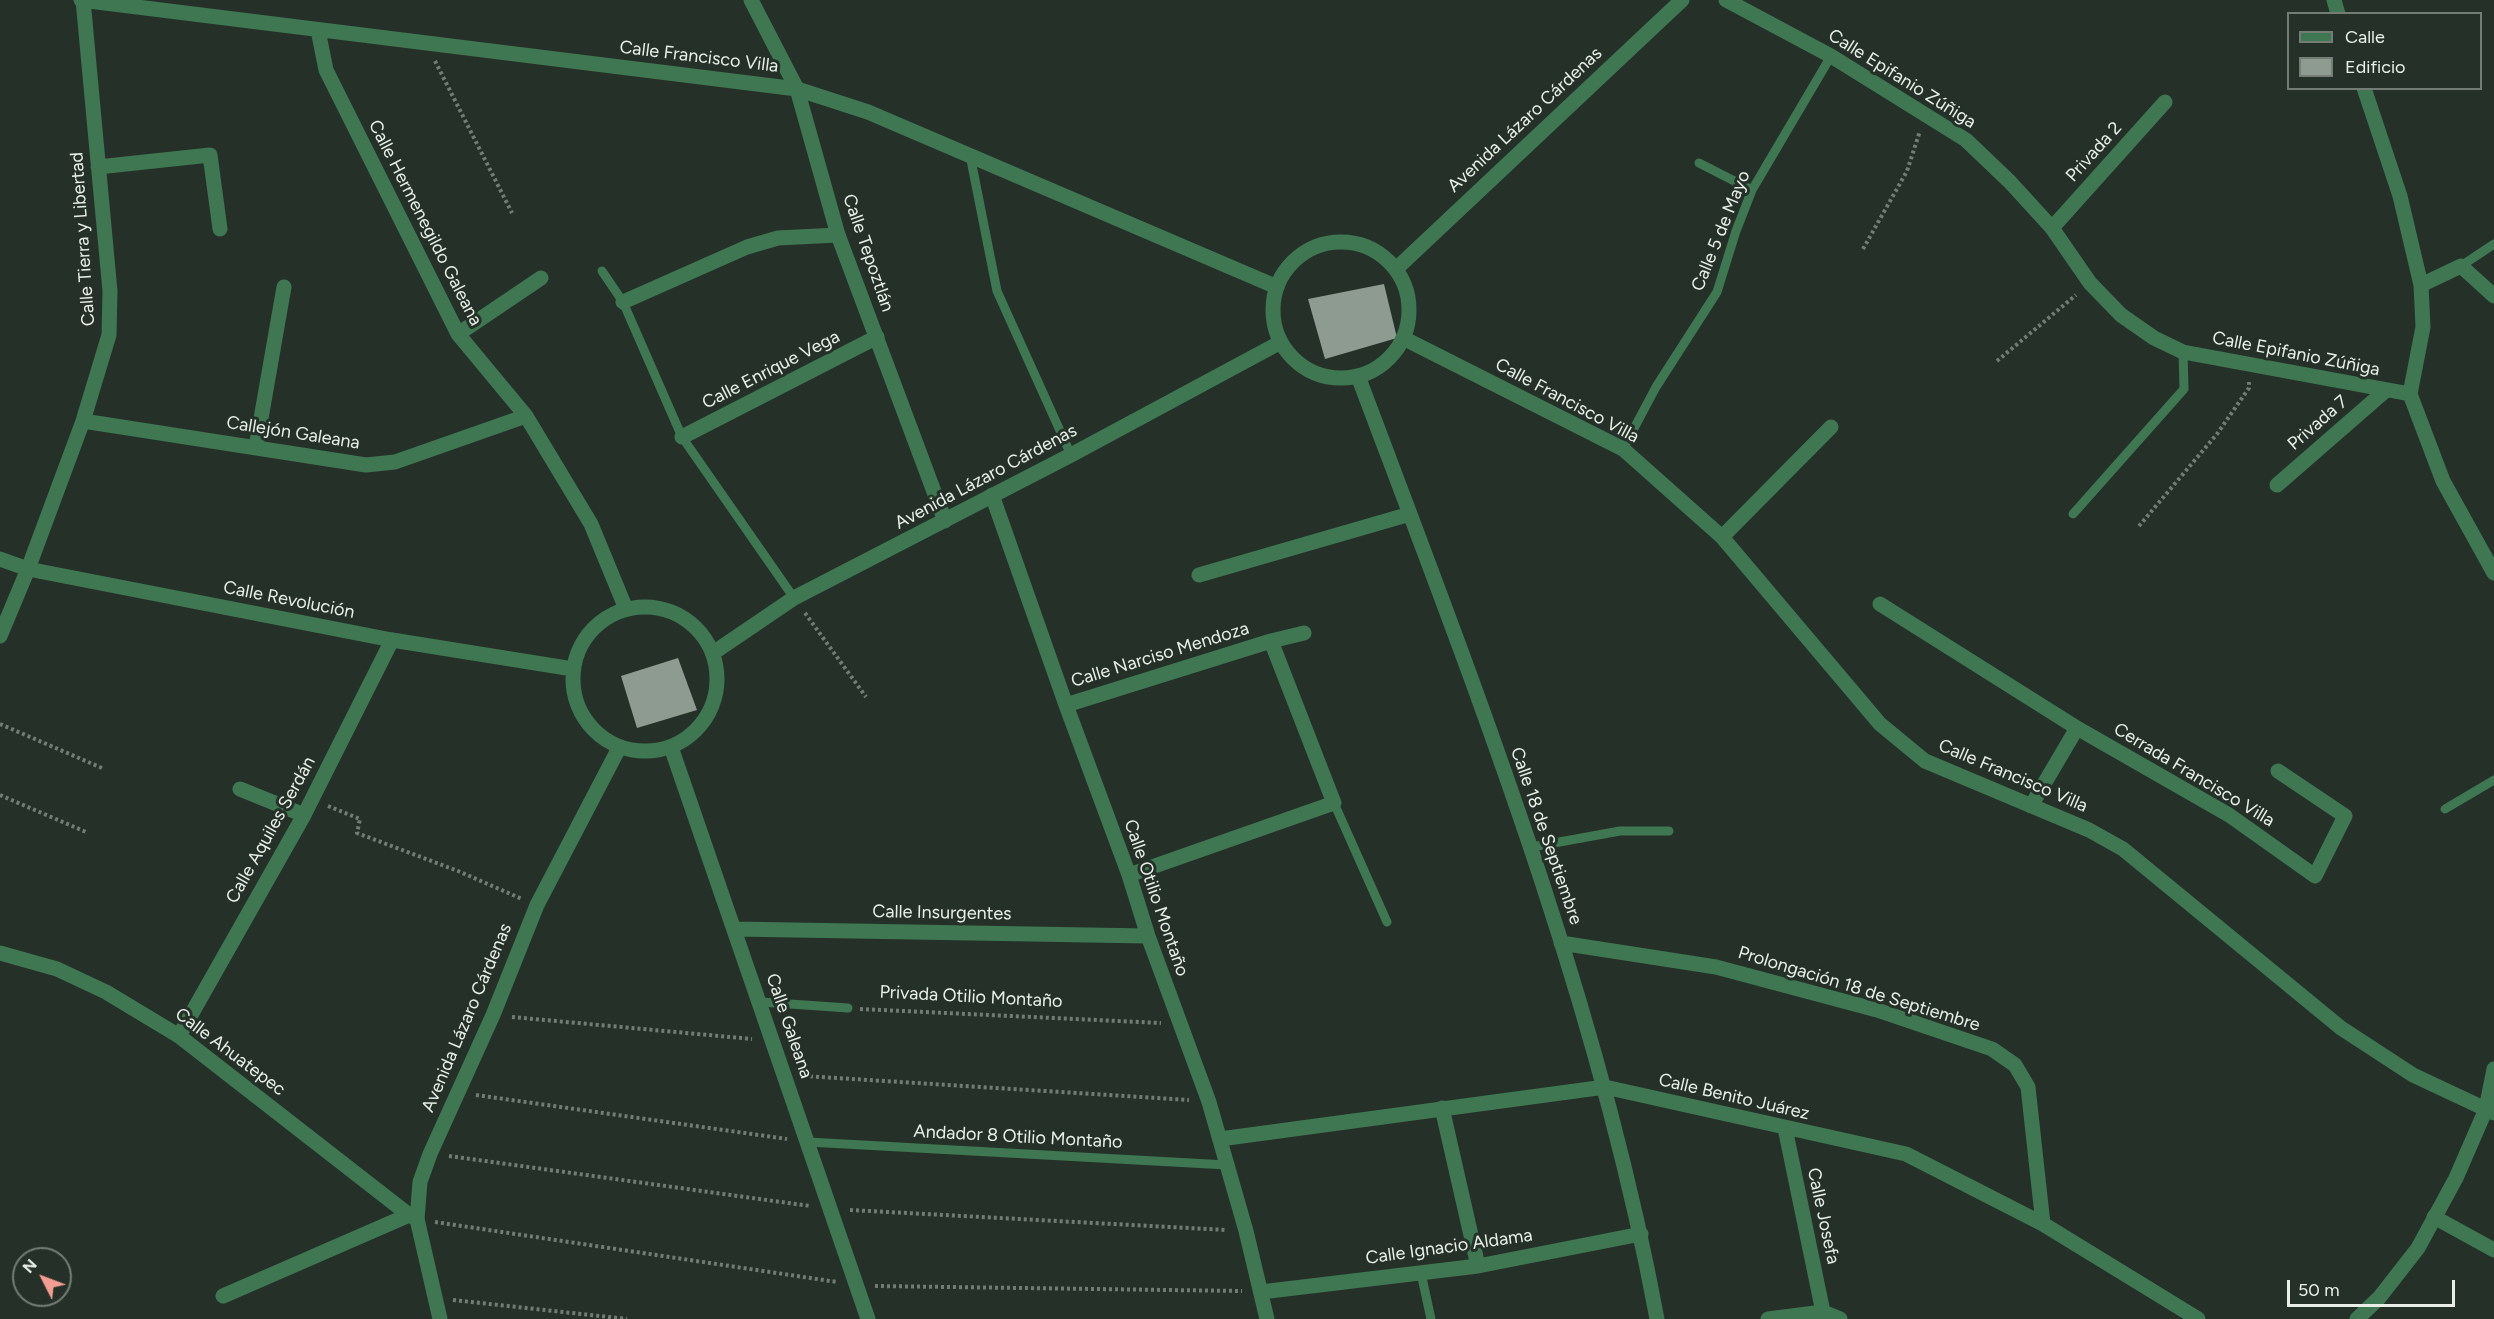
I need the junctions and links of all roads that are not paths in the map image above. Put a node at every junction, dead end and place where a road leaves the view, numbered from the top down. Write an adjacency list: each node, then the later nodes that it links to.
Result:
1 (82, 0): 5 (street, Calle Francisco Villa); 12 (street, Calle Tierra y Libertad)
2 (752, 0): 7 (street, Calle Tepoztlán)
3 (1682, 0): 19 (street, Avenida Lázaro Cárdenas)
4 (1726, 0): 6 (street, Calle Epifanio Zúñiga)
5 (318, 30): 7 (street, Calle Francisco Villa); 27 (street, Calle Hermenegildo Galeana)
6 (1831, 56): 13 (lane, Calle 5 de Mayo); 14 (street, Calle Epifanio Zúñiga)
7 (797, 89): 10 (street, Calle Francisco Villa); 16 (street, Calle Tepoztlán)
8 (2365, 90): 22 (street)
9 (2165, 102): 14 (street, Privada 2)
10 (969, 154): 24 (street, Calle Francisco Villa); 41 (lane)
11 (1700, 163): 13 (lane)
12 (98, 167): 15 (street); 36 (street, Calle Tierra y Libertad)
13 (1752, 190): 40 (lane, Calle 5 de Mayo)
14 (2052, 228): 31 (street, Calle Epifanio Zúñiga)
15 (220, 229)
16 (838, 235): 26 (street); 28 (street, Calle Tepoztlán)
17 (2494, 244): 18 (lane)
18 (2461, 266): 22 (street); 25 (street)
19 (1396, 269): 24 (street); 29 (street)
20 (602, 271): 26 (lane)
21 (541, 278): 27 (street)
22 (2421, 285): 34 (street)
23 (284, 287): 39 (street)
24 (1278, 287): 30 (street)
25 (2494, 296)
26 (623, 302): 38 (lane)
27 (458, 334): 35 (street, Calle Hermenegildo Galeana)
28 (877, 337): 38 (street, Calle Enrique Vega); 46 (street, Calle Tepoztlán)
29 (1403, 338): 32 (street); 40 (street, Calle Francisco Villa)
30 (1281, 342): 32 (street); 41 (street, Avenida Lázaro Cárdenas)
31 (2184, 352): 33 (street, Calle Epifanio Zúñiga); 45 (lane)
32 (1358, 376): 44 (street, Calle 18 de Septiembre)
33 (2385, 391): 34 (street, Calle Epifanio Zúñiga); 42 (street, Privada 7)
34 (2410, 394): 50 (street)
35 (526, 416): 39 (street, Callejón Galeana); 54 (street, Calle Hermenegildo Galeana)
36 (83, 421): 39 (street, Callejón Galeana); 49 (street, Calle Tierra y Libertad)
37 (1831, 427): 47 (street)
38 (682, 437): 52 (lane)
39 (256, 447)
40 (1623, 449): 47 (street, Calle Francisco Villa)
41 (1071, 455): 43 (street, Avenida Lázaro Cárdenas)
42 (2277, 485)
43 (992, 495): 46 (street, Avenida Lázaro Cárdenas); 61 (street, Calle Otilio Montaño)
44 (1410, 514): 51 (street); 73 (street, Calle 18 de Septiembre)
45 (2073, 514)
46 (945, 520): 52 (street, Avenida Lázaro Cárdenas)
47 (1722, 537): 69 (street, Calle Francisco Villa)
48 (0, 559): 49 (street, Calle Revolución)
49 (28, 569): 56 (street, Calle Tierra y Libertad); 57 (street, Calle Revolución)
50 (2494, 573)
51 (1199, 575)
52 (794, 598): 59 (street, Avenida Lázaro Cárdenas)
53 (1880, 604): 62 (street, Cerrada Francisco Villa)
54 (626, 609): 59 (street); 60 (street)
55 (1304, 633): 58 (street)
56 (0, 636)
57 (392, 640): 60 (street, Calle Revolución); 71 (street, Calle Aquiles Serdán)
58 (1271, 641): 61 (street, Calle Narciso Mendoza); 68 (street, Calle Narciso Mendoza)
59 (713, 653): 63 (street)
60 (573, 669): 64 (street)
61 (1066, 705): 74 (street, Calle Otilio Montaño)
62 (2077, 728): 65 (street, Cerrada Francisco Villa); 69 (street)
63 (670, 747): 64 (street); 76 (street, Calle Galeana)
64 (619, 748): 91 (street, Avenida Lázaro Cárdenas)
65 (2278, 771)
66 (2494, 780): 70 (lane)
67 (240, 789): 71 (street)
68 (1334, 803): 74 (street); 75 (lane)
69 (2031, 806): 86 (street, Calle Francisco Villa)
70 (2445, 809)
71 (304, 815): 82 (street, Calle Aquiles Serdán)
72 (1669, 831): 73 (lane)
73 (1532, 847): 78 (street, Calle 18 de Septiembre)
74 (1129, 875): 77 (street, Calle Otilio Montaño)
75 (1387, 922)
76 (735, 929): 77 (street, Calle Insurgentes); 80 (street, Calle Galeana)
77 (1148, 936): 88 (street, Calle Otilio Montaño)
78 (1561, 943): 84 (street, Calle 18 de Septiembre); 93 (street, Prolongación 18 de Septiembre)
79 (0, 953): 82 (street, Calle Ahuatepec)
80 (761, 1002): 81 (lane); 89 (street, Calle Galeana)
81 (848, 1008)
82 (179, 1036): 91 (street, Calle Ahuatepec)
83 (2494, 1069): 86 (street)
84 (1605, 1088): 85 (street, Calle Benito Juárez); 87 (street, Calle Benito Juárez); 94 (street, Calle 18 de Septiembre)
85 (1442, 1108): 88 (street, Calle Benito Juárez); 96 (street)
86 (2490, 1111): 92 (street)
87 (1785, 1128): 93 (street, Calle Benito Juárez); 100 (street, Calle Josefa)
88 (1220, 1139): 90 (street, Calle Otilio Montaño)
89 (808, 1142): 90 (lane, Andador 8 Otilio Montaño); 102 (street, Calle Galeana)
90 (1227, 1165): 98 (street, Calle Otilio Montaño)
91 (413, 1217): 99 (street); 101 (street, Avenida Lázaro Cárdenas)
92 (2434, 1217): 95 (street); 109 (street)
93 (2043, 1224): 108 (street, Calle Benito Juárez)
94 (1641, 1234): 96 (street, Calle Ignacio Aldama); 105 (street, Calle 18 de Septiembre)
95 (2494, 1250)
96 (1478, 1266): 97 (street, Calle Ignacio Aldama)
97 (1421, 1273): 98 (street, Calle Ignacio Aldama); 104 (lane)
98 (1261, 1292): 103 (street, Calle Otilio Montaño)
99 (224, 1296)
100 (1823, 1312): 106 (street); 107 (street)
101 (440, 1319)
102 (868, 1319)
103 (1267, 1319)
104 (1431, 1319)
105 (1657, 1319)
106 (1768, 1319)
107 (1840, 1319)
108 (2198, 1319)
109 (2357, 1319)

